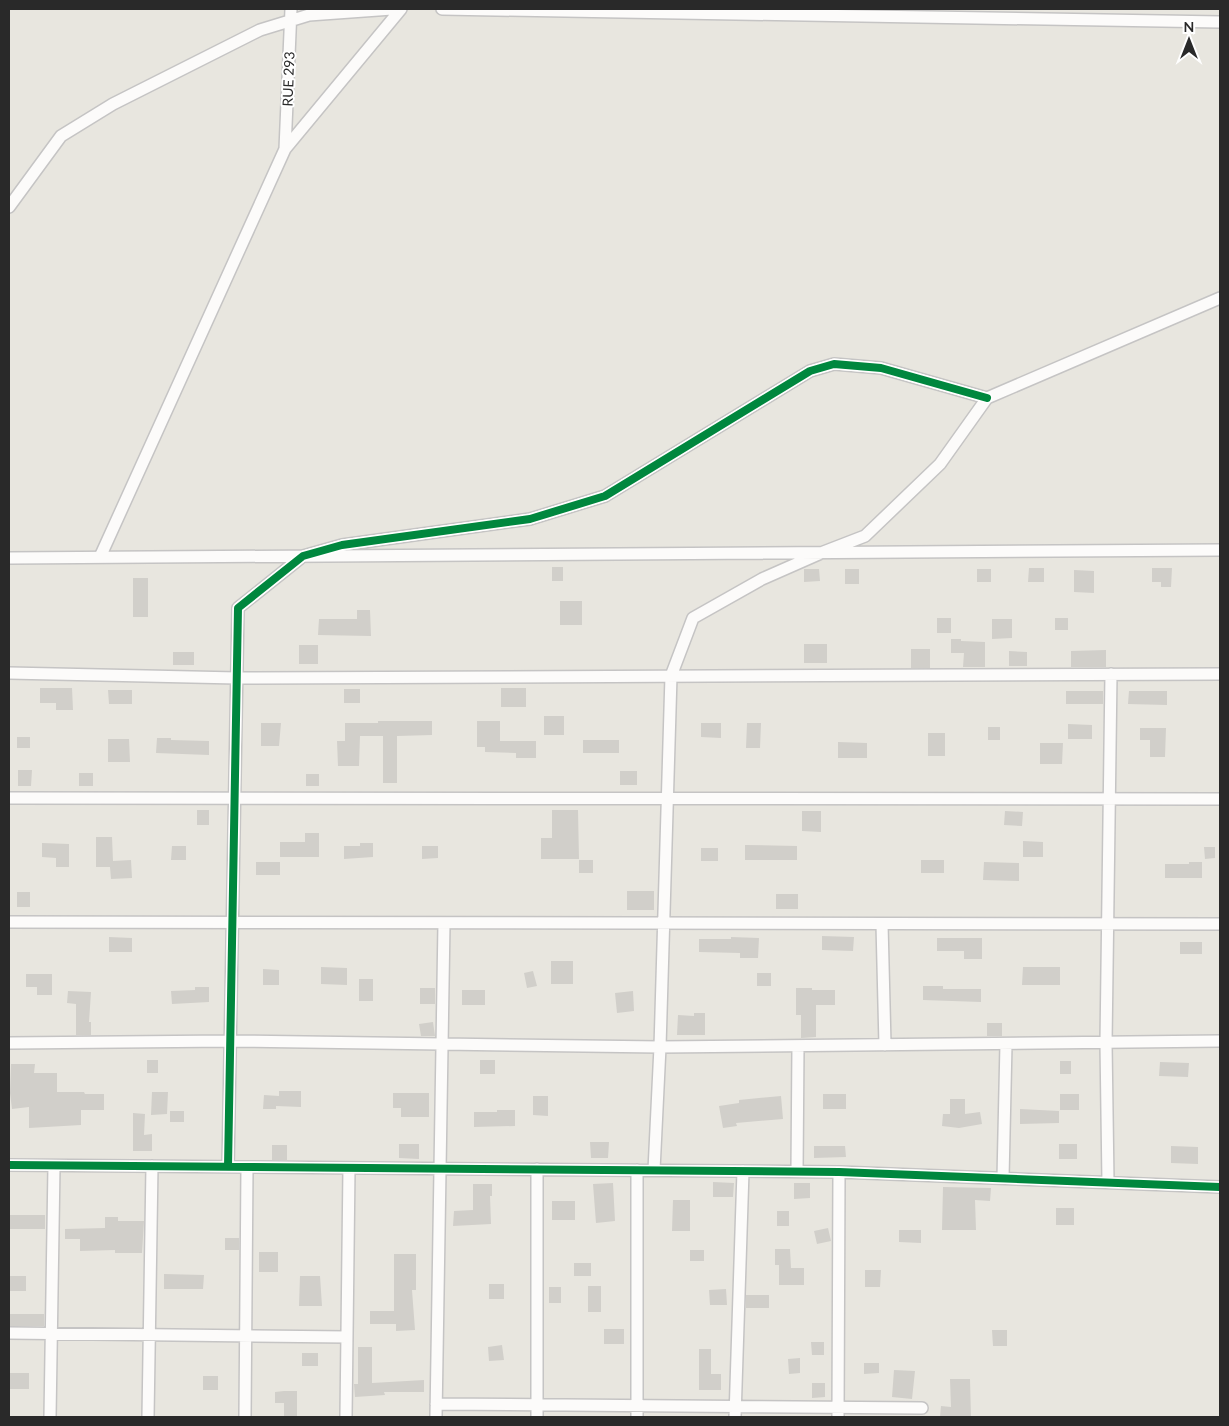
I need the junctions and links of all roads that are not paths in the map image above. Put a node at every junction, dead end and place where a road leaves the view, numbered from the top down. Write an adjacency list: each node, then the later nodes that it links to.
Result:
1 (291, 9): 11 (street, RUE 293)
2 (392, 9): 11 (street)
3 (401, 9): 14 (street)
4 (442, 9): 6 (street)
5 (1136, 9): 12 (street)
6 (653, 11): 7 (street)
7 (772, 12): 8 (street)
8 (860, 12): 9 (street)
9 (947, 13): 10 (street)
10 (1026, 14): 12 (street)
11 (290, 21): 14 (street, RUE 293); 15 (street)
12 (1134, 21): 13 (street)
13 (1220, 22)
14 (285, 149): 21 (street)
15 (9, 207)
16 (1220, 298): 17 (street)
17 (987, 398): 19 (street); 20 (street)
18 (1220, 550): 19 (street)
19 (821, 553): 20 (street); 26 (street)
20 (302, 556): 21 (street); 27 (street)
21 (100, 557): 22 (street)
22 (9, 558)
23 (9, 673): 27 (street)
24 (1111, 674): 25 (street); 26 (street); 31 (street)
25 (1220, 674)
26 (671, 676): 27 (street); 30 (street)
27 (237, 678): 29 (street)
28 (9, 798): 29 (street)
29 (235, 798): 30 (street); 34 (street)
30 (667, 799): 31 (street); 36 (street)
31 (1110, 799): 32 (street); 38 (street)
32 (1220, 799)
33 (9, 922): 34 (street)
34 (232, 923): 35 (street); 40 (street)
35 (444, 923): 36 (street); 44 (street)
36 (664, 924): 37 (street); 48 (street)
37 (882, 924): 38 (street); 46 (street)
38 (1108, 924): 39 (street); 41 (street)
39 (1220, 924)
40 (230, 1041): 43 (street); 44 (street); 52 (street)
41 (1106, 1042): 42 (street); 45 (street); 63 (street)
42 (1220, 1042)
43 (9, 1043)
44 (442, 1044): 48 (street); 55 (street)
45 (1006, 1044): 46 (street); 62 (street)
46 (885, 1045): 47 (street)
47 (798, 1046): 48 (street); 60 (street)
48 (660, 1047): 58 (street)
49 (9, 1165): 50 (street)
50 (54, 1166): 51 (street); 66 (street)
51 (152, 1166): 52 (street); 67 (street)
52 (228, 1167): 53 (street)
53 (247, 1167): 54 (street); 68 (street)
54 (349, 1168): 55 (street); 69 (street)
55 (440, 1169): 56 (street); 70 (street)
56 (537, 1169): 57 (street); 71 (street)
57 (638, 1170): 58 (street); 73 (street)
58 (654, 1170): 59 (street)
59 (743, 1171): 60 (street); 74 (street)
60 (797, 1171): 61 (street)
61 (839, 1172): 62 (street); 75 (street)
62 (1003, 1178): 63 (street)
63 (1108, 1182): 64 (street)
64 (1220, 1187)
65 (9, 1333): 66 (street)
66 (51, 1334): 67 (street); 76 (street)
67 (150, 1335): 68 (street); 77 (street)
68 (246, 1336): 69 (street); 78 (street)
69 (346, 1337): 79 (street)
70 (436, 1404): 71 (street); 80 (street)
71 (537, 1405): 73 (street); 81 (street)
72 (922, 1408): 75 (street)
73 (637, 1411): 74 (street)
74 (735, 1412): 75 (street)
75 (838, 1412)
76 (50, 1417)
77 (148, 1417)
78 (245, 1417)
79 (346, 1417)
80 (436, 1417)
81 (537, 1417)

